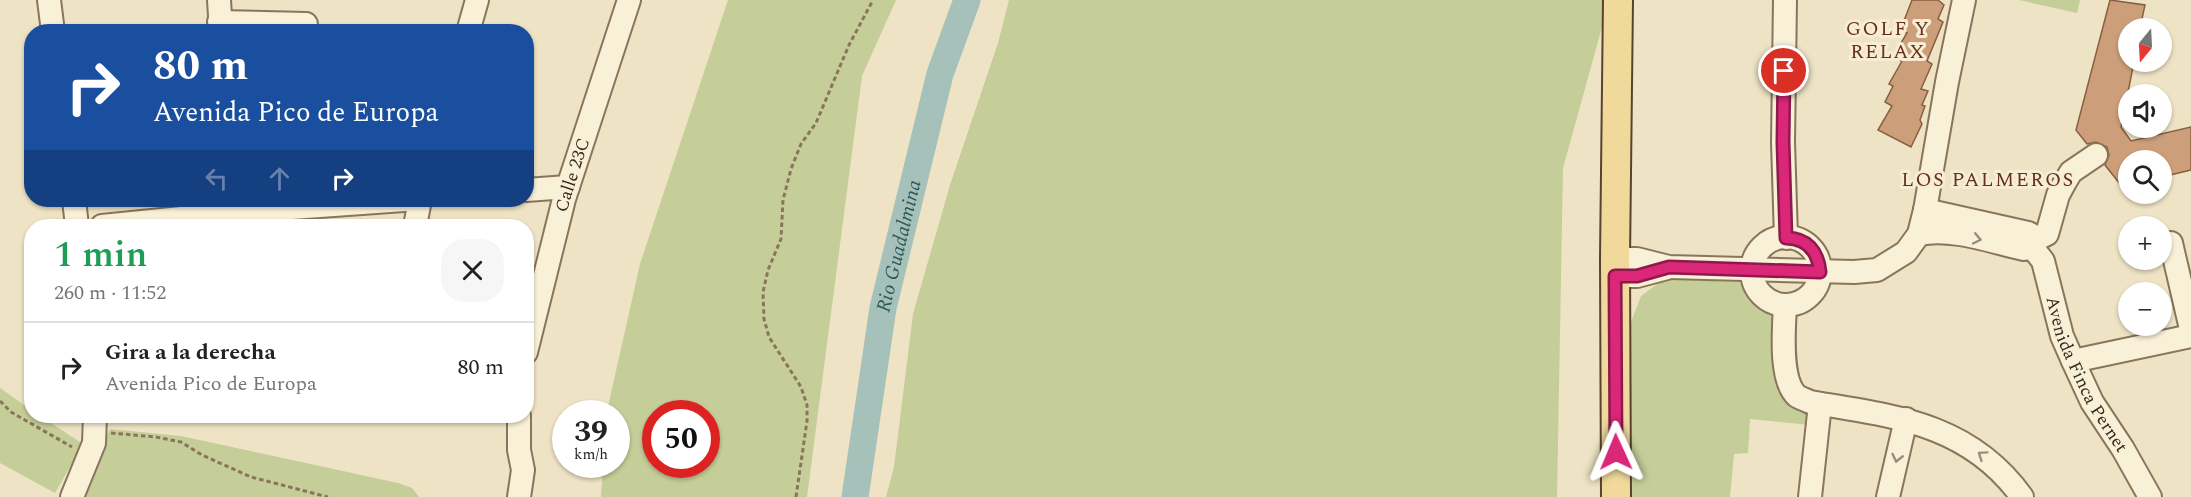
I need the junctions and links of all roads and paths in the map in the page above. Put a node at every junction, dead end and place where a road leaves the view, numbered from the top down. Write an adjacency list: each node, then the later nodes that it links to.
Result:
1 (49, 0): 9 (street)
2 (477, 0): 11 (street)
3 (629, 0): 13 (street, Calle 23C)
4 (873, 0): 42 (path)
5 (1618, 0): 23 (main road)
6 (1785, 0): 20 (street)
7 (1964, 0): 16 (street)
8 (219, 18): 10 (street)
9 (52, 24)
10 (306, 24)
11 (470, 24)
12 (2096, 155): 21 (street)
13 (568, 187): 14 (street); 27 (street, Calle 23C)
14 (534, 189)
15 (315, 207): 17 (street)
16 (1925, 210): 19 (street); 21 (street)
17 (251, 212): 18 (street)
18 (176, 219)
19 (1919, 234): 21 (street, one-way to 21); 25 (street)
20 (1786, 238): 24 (street); 25 (street)
21 (2033, 243): 30 (street, Avenida Finca Pernet)
22 (2172, 251): 28 (street)
23 (1615, 267): 24 (street); 43 (main road)
24 (1741, 270): 25 (street); 26 (street)
25 (1820, 272): 26 (street)
26 (1785, 305): 32 (street)
27 (534, 321)
28 (2191, 329)
29 (2191, 336): 30 (street)
30 (2073, 361): 47 (street, Avenida Finca Pernet)
31 (0, 400): 33 (path)
32 (1820, 404): 34 (street); 44 (street)
33 (24, 419)
34 (1906, 419): 45 (street, one-way to 45); 46 (street, one-way to 34)
35 (30, 423): 38 (path)
36 (95, 423): 38 (street)
37 (519, 423): 41 (street)
38 (88, 456): 39 (street); 40 (path)
39 (72, 497)
40 (328, 497)
41 (519, 497)
42 (796, 497)
43 (1616, 497)
44 (1810, 497)
45 (1888, 497)
46 (2022, 497)
47 (2150, 497)

